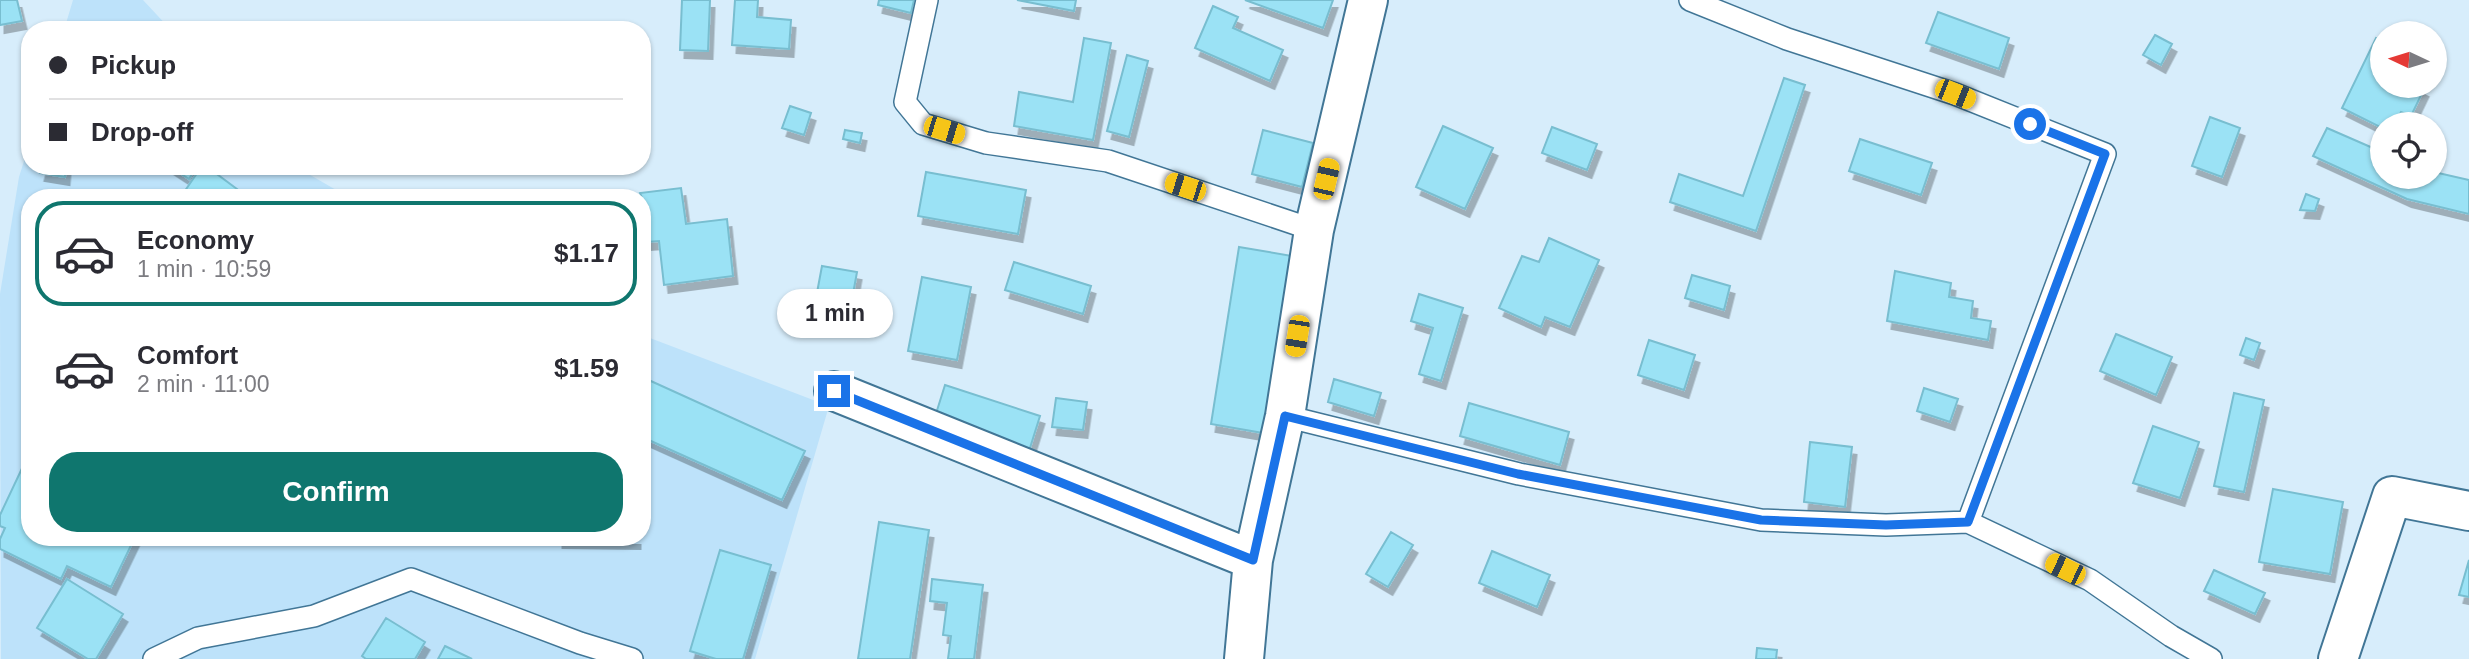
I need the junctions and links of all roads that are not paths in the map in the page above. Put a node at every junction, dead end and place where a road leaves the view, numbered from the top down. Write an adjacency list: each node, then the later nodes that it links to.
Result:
1 (927, 0): 4 (lane)
2 (1368, 0): 4 (street)
3 (1690, 0): 8 (lane)
4 (1314, 230): 6 (street)
5 (834, 391): 9 (street)
6 (1285, 416): 8 (lane); 9 (street)
7 (2469, 511): 14 (street)
8 (1968, 522): 13 (lane)
9 (1253, 560): 12 (street)
10 (154, 659): 11 (lane)
11 (632, 659)
12 (1244, 659)
13 (2211, 659)
14 (2338, 659)

